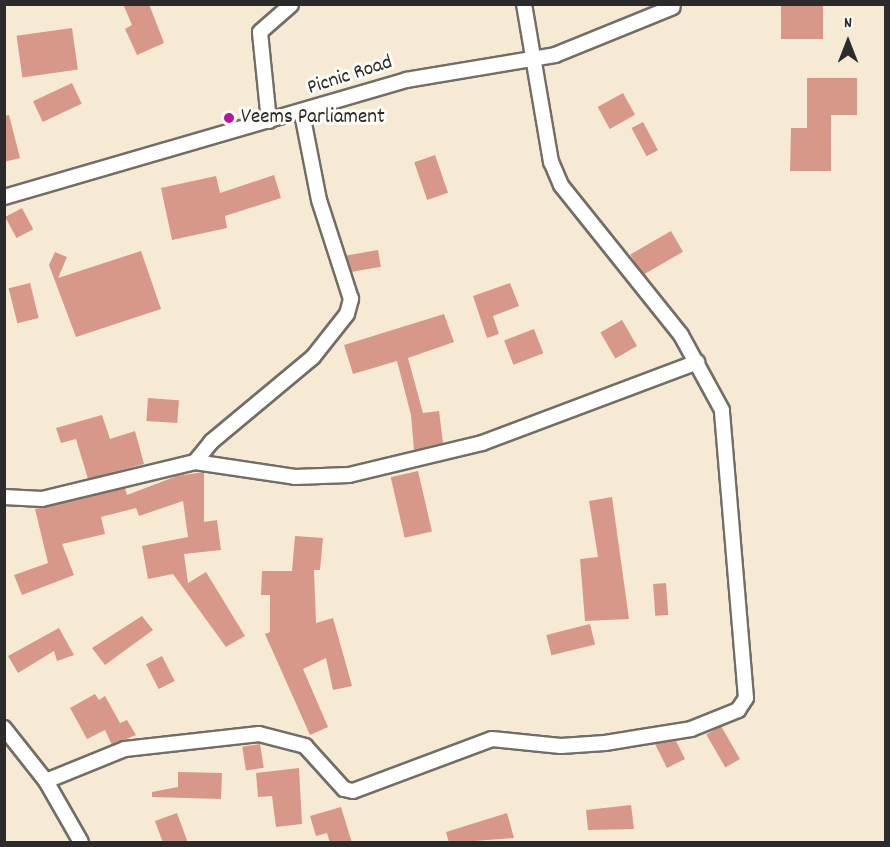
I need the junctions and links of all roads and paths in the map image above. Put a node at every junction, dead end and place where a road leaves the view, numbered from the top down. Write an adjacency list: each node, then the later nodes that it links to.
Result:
1 (524, 4): 4 (street)
2 (291, 5): 6 (street)
3 (673, 7): 4 (street, Picnic Road)
4 (530, 60): 5 (street, Picnic Road); 8 (street)
5 (302, 113): 6 (street, Picnic Road); 9 (street)
6 (269, 121): 7 (street, Picnic Road)
7 (4, 197)
8 (697, 362): 9 (street); 12 (street)
9 (195, 462): 10 (street)
10 (4, 497)
11 (4, 728): 12 (street)
12 (46, 781): 13 (street)
13 (81, 843)

